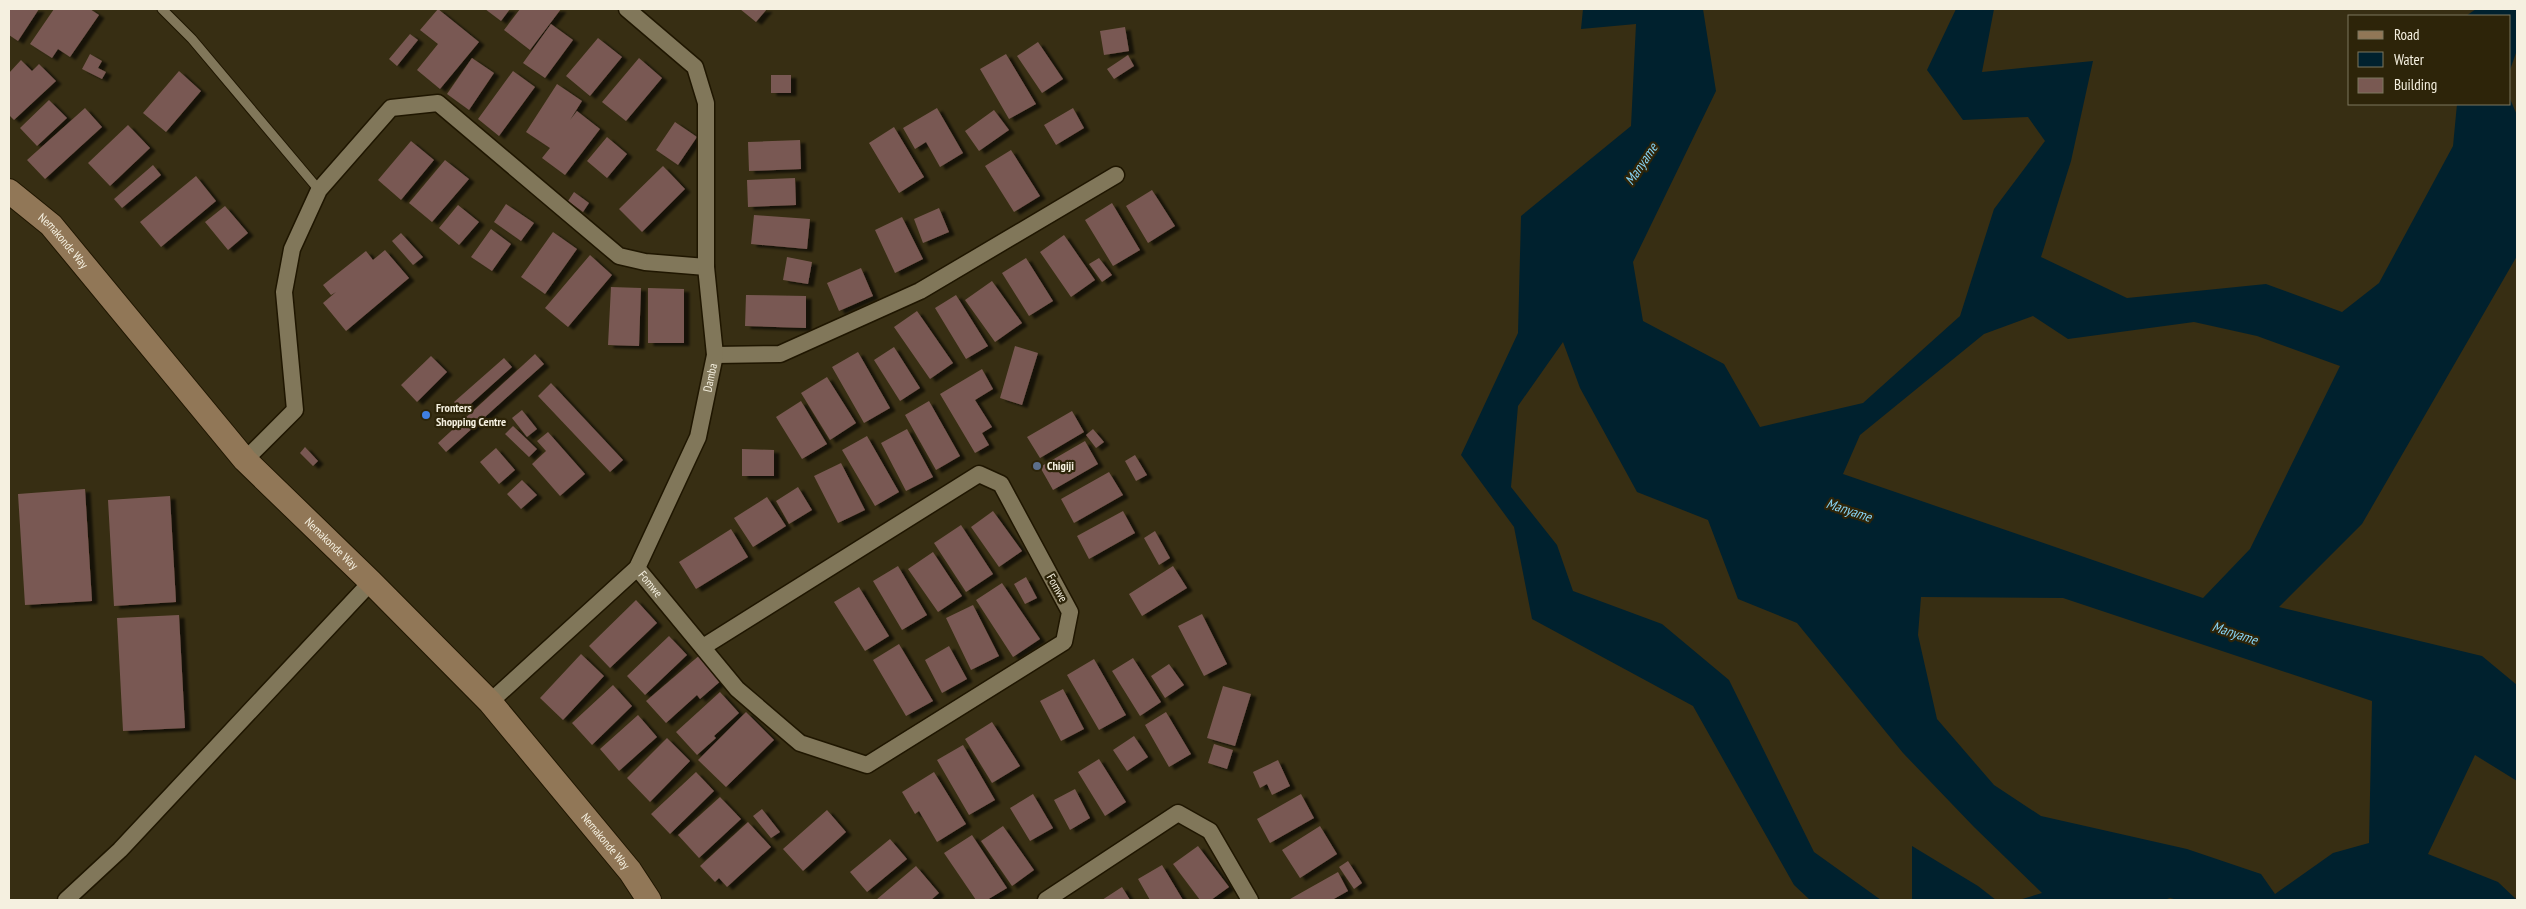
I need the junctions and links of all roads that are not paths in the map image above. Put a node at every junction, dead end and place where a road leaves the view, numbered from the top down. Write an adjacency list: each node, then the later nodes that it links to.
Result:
1 (162, 9): 4 (lane)
2 (635, 11): 6 (street, Damba)
3 (1116, 175): 7 (street)
4 (319, 190): 6 (street); 8 (street)
5 (9, 191): 8 (street, Nemakonde Way)
6 (706, 267): 7 (street, Damba)
7 (715, 355): 9 (street, Damba)
8 (245, 460): 10 (street, Nemakonde Way)
9 (637, 568): 11 (street, Fomwe); 12 (street, Damba)
10 (371, 582): 12 (street, Nemakonde Way); 13 (street)
11 (702, 647): 11 (street, Fomwe)
12 (490, 702): 14 (street, Nemakonde Way)
13 (66, 900)
14 (649, 900)
15 (1046, 900): 16 (street)
16 (1250, 900)

